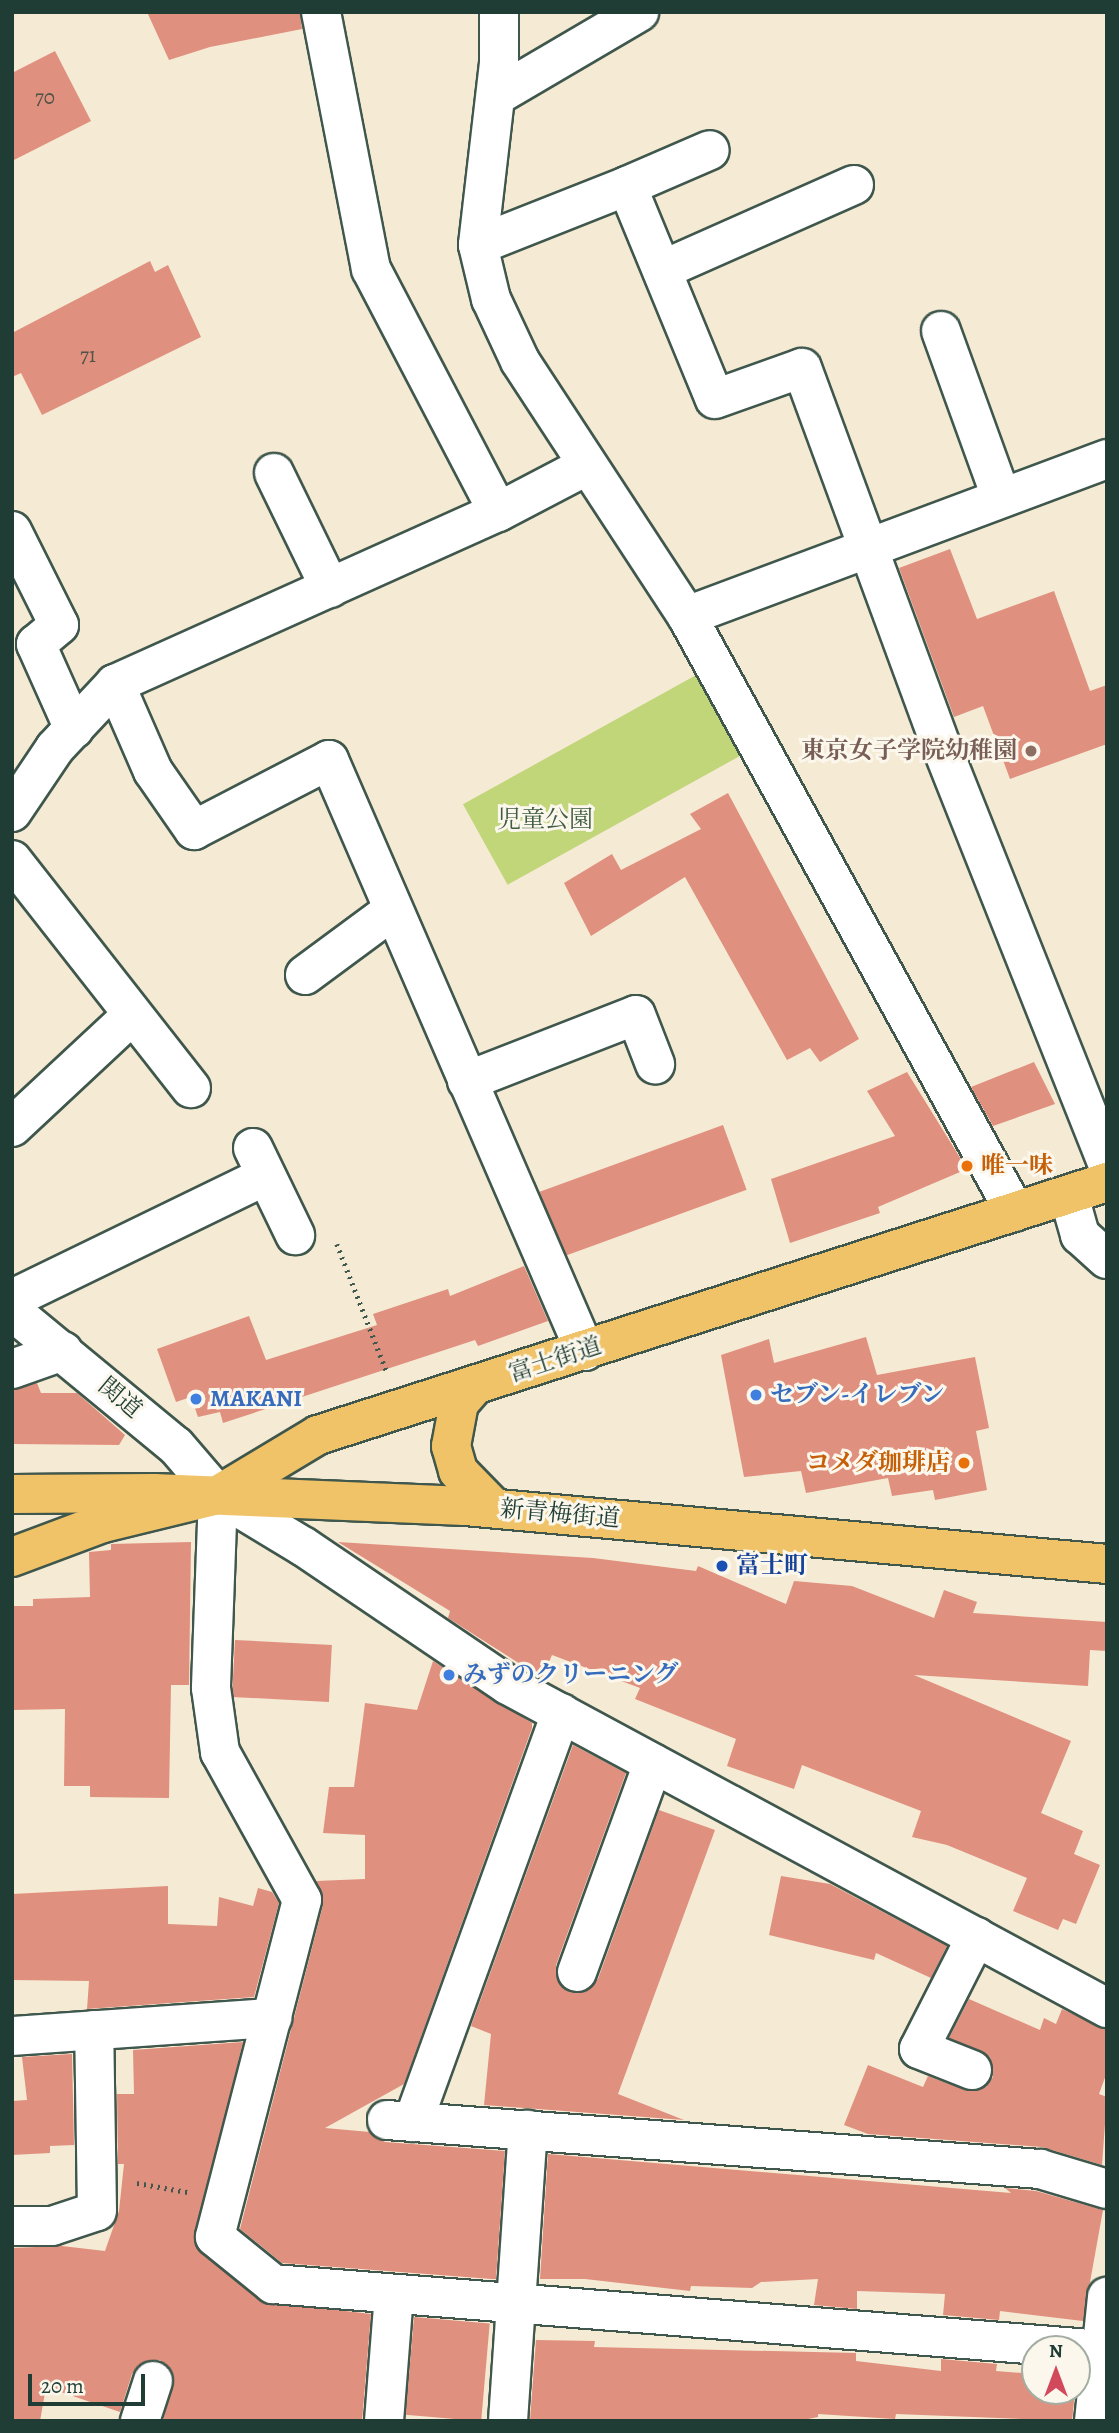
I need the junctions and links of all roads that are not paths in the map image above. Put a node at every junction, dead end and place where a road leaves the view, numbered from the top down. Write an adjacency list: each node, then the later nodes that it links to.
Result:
1 (321, 12): 15 (street)
2 (499, 12): 4 (street)
3 (639, 12): 4 (street)
4 (496, 96): 8 (street)
5 (709, 150): 7 (street)
6 (855, 185): 9 (street)
7 (627, 186): 8 (street); 9 (street)
8 (478, 244): 12 (street)
9 (662, 270): 17 (street)
10 (941, 331): 14 (street)
11 (1107, 459): 14 (street)
12 (586, 466): 15 (street); 19 (street)
13 (274, 473): 18 (street)
14 (1001, 497): 17 (street)
15 (498, 512): 18 (street)
16 (12, 531): 21 (street)
17 (866, 547): 19 (street); 31 (street)
18 (330, 588): 20 (street)
19 (687, 616): 34 (street)
20 (116, 684): 21 (street); 24 (street)
21 (74, 729): 22 (street)
22 (13, 810)
23 (12, 860): 26 (street)
24 (393, 910): 25 (street); 28 (street)
25 (305, 975)
26 (131, 1016): 29 (street); 30 (street)
27 (655, 1064): 28 (street)
28 (467, 1081): 40 (street)
29 (191, 1088)
30 (12, 1127)
31 (1107, 1162)
32 (1107, 1182): 33 (main road, 富士街道)
33 (1069, 1196): 34 (main road, 富士街道); 36 (street)
34 (1015, 1212): 40 (main road, 富士街道)
35 (295, 1235): 37 (street)
36 (1107, 1259)
37 (12, 1299)
38 (12, 1311): 39 (street, 関道)
39 (62, 1351): 41 (street); 44 (street, 関道)
40 (585, 1351): 42 (main road, 富士街道)
41 (12, 1369)
42 (474, 1386): 44 (main road, 富士街道); 45 (main road)
43 (12, 1494): 44 (main road, 新青梅街道)
44 (218, 1496): 45 (main road, 新青梅街道); 46 (main road, 富士街道); 48 (street, 関道); 53 (street)
45 (494, 1508): 47 (main road, 新青梅街道)
46 (12, 1557)
47 (1107, 1564)
48 (561, 1713): 49 (street, 関道); 57 (street)
49 (653, 1763): 50 (street, 関道); 51 (street)
50 (976, 1937): 52 (street, 関道); 56 (street)
51 (577, 1972)
52 (1107, 2008)
53 (272, 2018): 54 (street); 60 (street)
54 (94, 2030): 55 (street); 59 (street)
55 (12, 2036)
56 (972, 2070)
57 (528, 2130): 58 (street); 62 (street)
58 (1107, 2189)
59 (12, 2227)
60 (394, 2295): 62 (street); 66 (street)
61 (1107, 2297): 63 (street)
62 (516, 2305): 63 (street); 67 (street)
63 (1102, 2350): 68 (street)
64 (153, 2381): 65 (street)
65 (140, 2421)
66 (384, 2421)
67 (508, 2421)
68 (1094, 2421)

